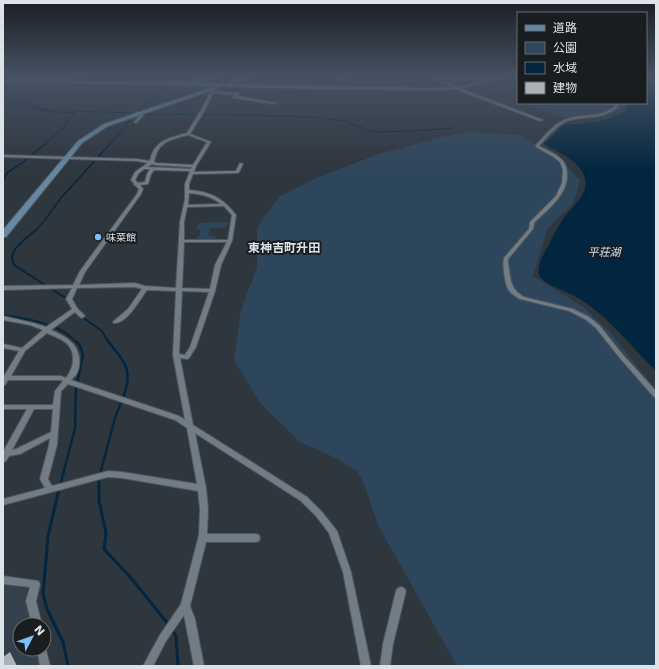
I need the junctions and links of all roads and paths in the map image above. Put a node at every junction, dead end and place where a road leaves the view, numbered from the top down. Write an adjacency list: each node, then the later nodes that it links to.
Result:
1 (157, 107): 5 (street)
2 (204, 107): 8 (street)
3 (505, 107): 6 (street)
4 (616, 107): 38 (street)
5 (137, 114): 7 (street); 10 (street)
6 (541, 120)
7 (136, 122)
8 (188, 134): 11 (street); 15 (street)
9 (3, 156): 10 (street)
10 (67, 158): 11 (street); 20 (street)
11 (152, 162): 13 (street); 15 (street)
12 (241, 164): 15 (street)
13 (143, 168): 14 (street); 16 (street)
14 (152, 170): 15 (street); 16 (street)
15 (192, 170): 17 (street)
16 (135, 184): 23 (street)
17 (187, 191): 18 (street); 19 (street)
18 (225, 205): 19 (street); 22 (street)
19 (186, 206): 21 (street)
20 (3, 235)
21 (182, 241): 22 (street); 26 (street)
22 (230, 241): 27 (street)
23 (76, 286): 24 (street); 25 (street); 28 (street)
24 (3, 288)
25 (145, 288): 26 (street); 31 (street)
26 (179, 290): 27 (street); 35 (street)
27 (212, 291): 35 (street)
28 (73, 311): 29 (street); 32 (street)
29 (82, 316)
30 (3, 318): 32 (street)
31 (116, 322)
32 (47, 330): 34 (street); 37 (street)
33 (3, 346): 34 (street)
34 (23, 350): 36 (street)
35 (176, 355): 42 (street)
36 (5, 381): 37 (street)
37 (74, 383): 40 (street); 42 (street)
38 (656, 395)
39 (3, 407): 41 (street)
40 (56, 407): 41 (street); 43 (street)
41 (31, 408): 44 (street)
42 (189, 425): 46 (street); 57 (street)
43 (54, 433): 45 (street); 47 (street)
44 (7, 444): 45 (street)
45 (5, 456)
46 (202, 488): 47 (street); 49 (street)
47 (50, 489): 48 (street)
48 (3, 502)
49 (202, 538): 50 (street); 53 (street)
50 (256, 538)
51 (3, 580): 54 (street)
52 (401, 591): 58 (street)
53 (185, 606): 55 (street); 56 (street)
54 (35, 617)
55 (148, 666)
56 (199, 666)
57 (366, 666)
58 (385, 666)

